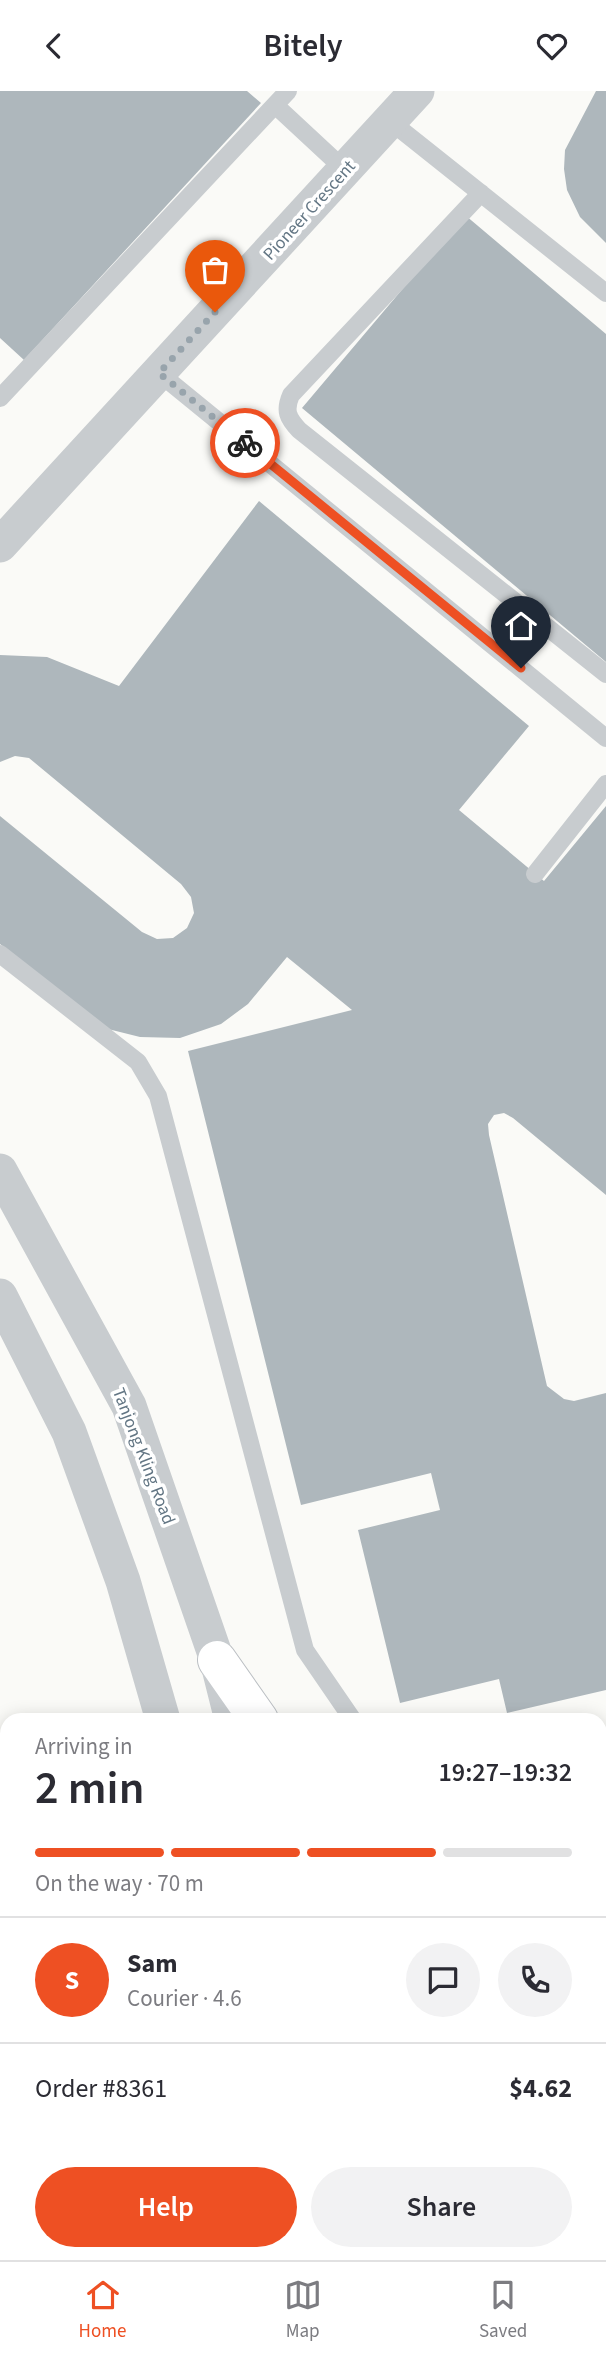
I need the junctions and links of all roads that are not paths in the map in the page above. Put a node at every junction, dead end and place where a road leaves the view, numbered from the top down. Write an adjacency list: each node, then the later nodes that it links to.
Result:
1 (288, 91): 3 (lane)
2 (417, 91): 4 (street, Pioneer Crescent)
3 (275, 105): 5 (lane); 9 (lane)
4 (390, 121): 5 (street, Pioneer Crescent); 6 (lane)
5 (345, 170): 8 (street, Pioneer Crescent)
6 (481, 193): 7 (lane); 11 (lane)
7 (606, 293)
8 (159, 373): 10 (street, Pioneer Crescent); 12 (lane)
9 (0, 398)
10 (0, 545)
11 (606, 674)
12 (606, 738)
13 (606, 784): 14 (lane)
14 (536, 874)
15 (0, 954): 22 (lane)
16 (0, 1171): 18 (street, Tanjong Kling Road)
17 (0, 1296): 19 (street)
18 (217, 1660): 20 (street, Tanjong Kling Road); 21 (main road)
19 (161, 1713)
20 (230, 1713)
21 (254, 1713)
22 (348, 1713)

